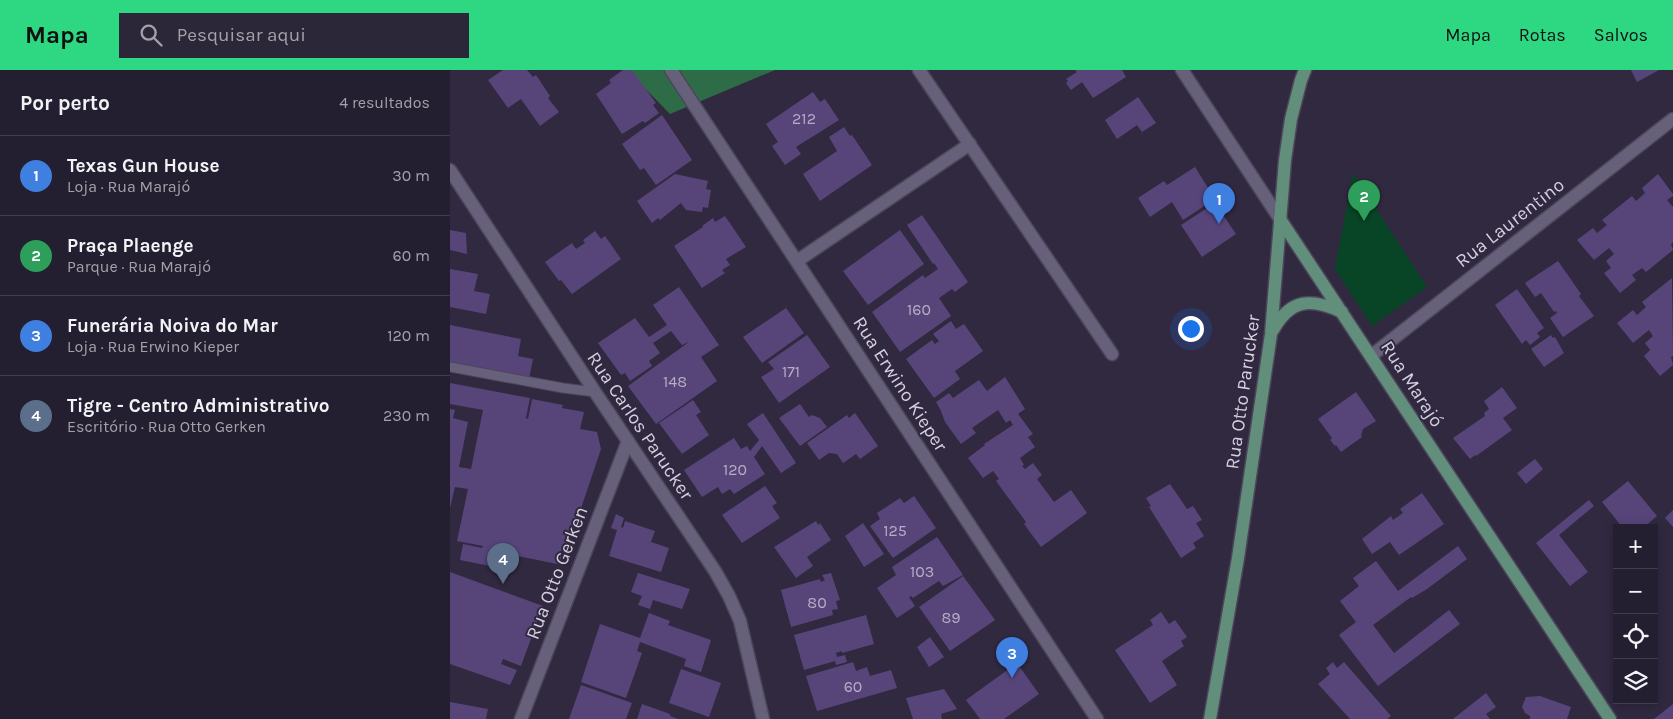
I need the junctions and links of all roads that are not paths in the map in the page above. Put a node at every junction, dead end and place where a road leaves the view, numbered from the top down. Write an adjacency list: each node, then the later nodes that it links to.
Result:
1 (671, 70): 9 (street, Rua Erwino Kieper)
2 (920, 70): 6 (street)
3 (1182, 70): 8 (street, Rua Marajó)
4 (1305, 70): 8 (main road, Rua Otto Parucker)
5 (1673, 119): 13 (street, Rua Laurentino)
6 (970, 144): 9 (street); 12 (street)
7 (450, 170): 15 (street, Rua Carlos Parucker)
8 (1280, 219): 10 (main road, Rua Marajó); 11 (main road, Rua Otto Parucker)
9 (797, 261): 19 (street, Rua Erwino Kieper)
10 (1342, 312): 11 (main road); 13 (main road, Rua Marajó)
11 (1271, 334): 20 (main road, Rua Otto Parucker)
12 (1112, 354)
13 (1371, 356): 21 (main road, Rua Marajó)
14 (450, 368): 15 (lane)
15 (595, 392): 16 (street, Rua Carlos Parucker)
16 (628, 441): 17 (street, Rua Otto Gerken); 18 (street, Rua Carlos Parucker)
17 (521, 719)
18 (763, 719)
19 (1097, 719)
20 (1210, 719)
21 (1610, 719)

